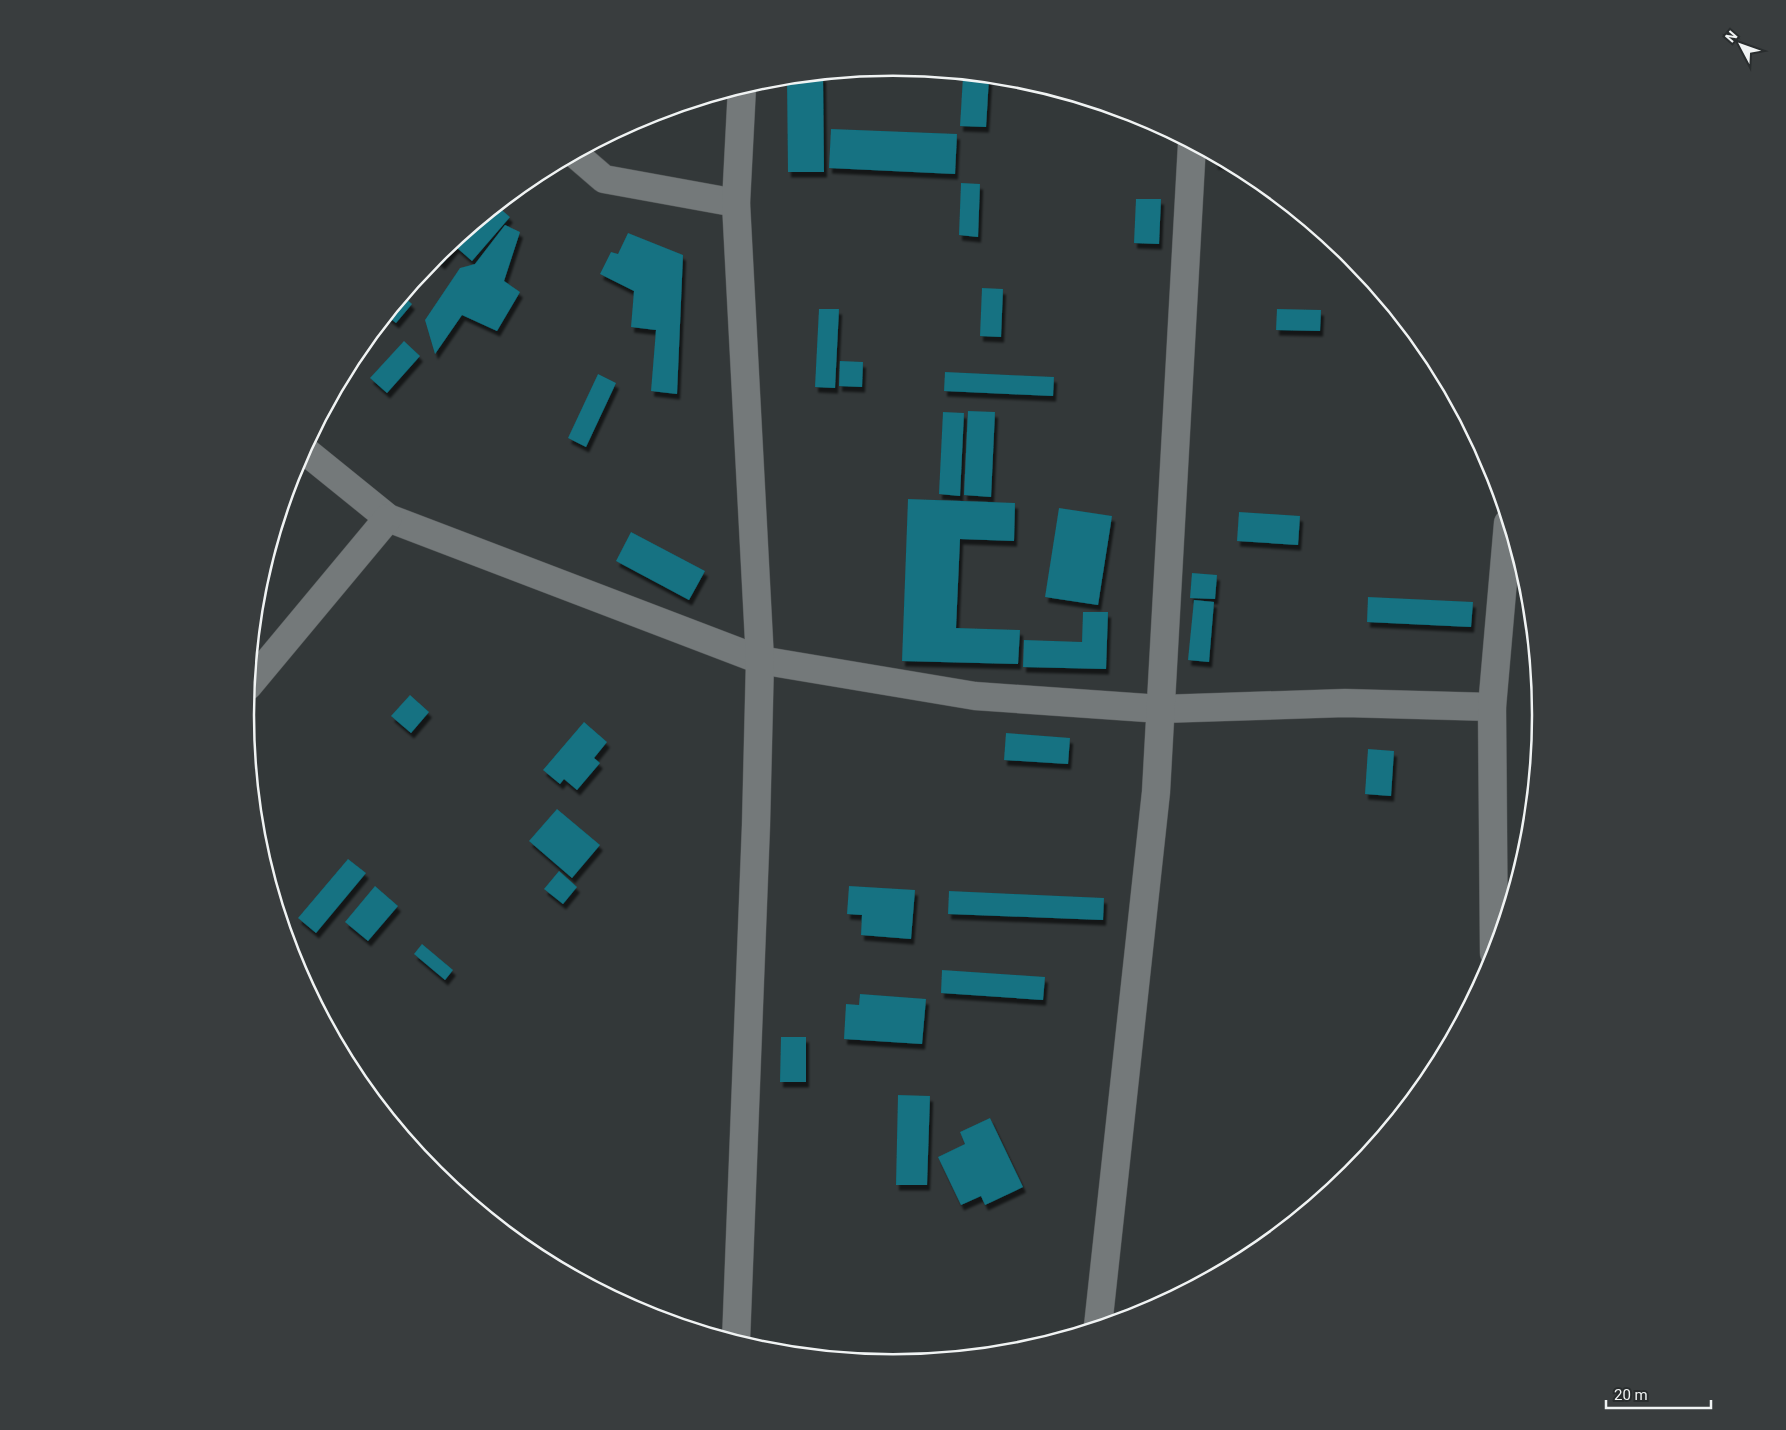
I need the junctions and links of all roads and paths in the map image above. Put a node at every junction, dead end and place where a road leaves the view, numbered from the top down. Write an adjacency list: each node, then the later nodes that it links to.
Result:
1 (742, 95): 4 (street)
2 (1192, 151): 11 (street)
3 (581, 158): 4 (street)
4 (736, 203): 8 (street)
5 (310, 455): 6 (street)
6 (388, 518): 8 (street); 9 (street)
7 (1507, 539): 10 (street)
8 (760, 660): 11 (street); 14 (street)
9 (256, 677)
10 (1492, 707): 11 (street); 12 (street)
11 (1161, 708): 13 (street)
12 (1494, 931)
13 (1099, 1320)
14 (736, 1334)

